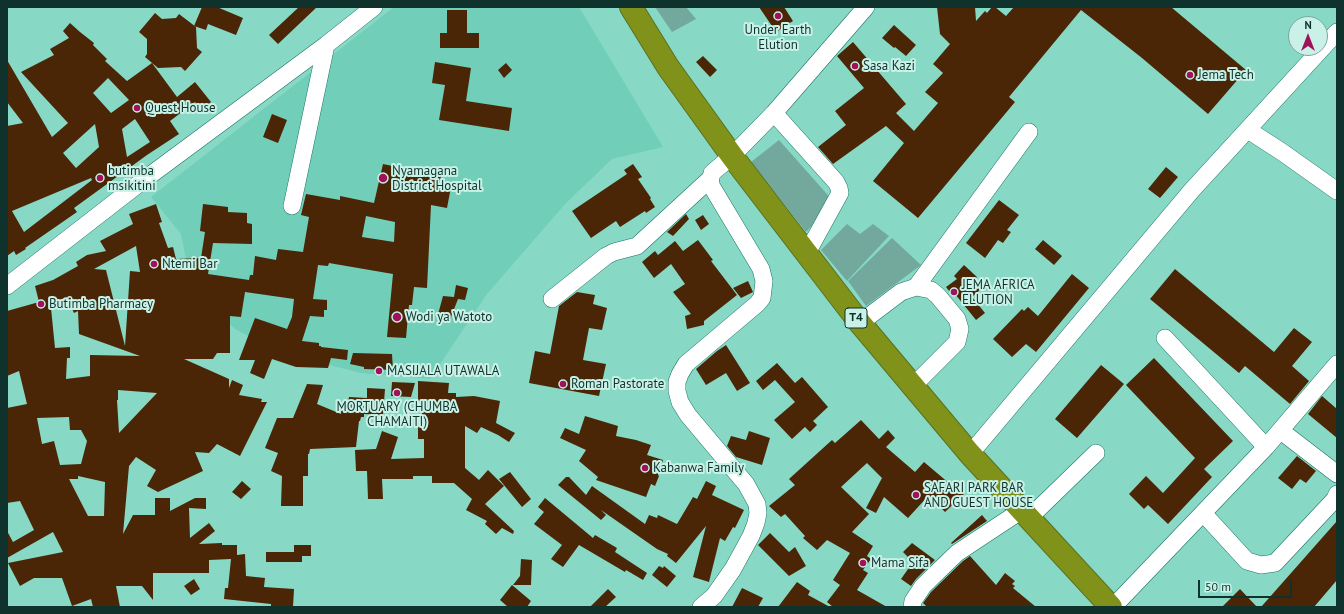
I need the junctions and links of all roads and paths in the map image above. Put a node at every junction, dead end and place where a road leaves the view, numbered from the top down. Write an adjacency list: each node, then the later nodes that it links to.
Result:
1 (374, 7): 5 (street)
2 (631, 7): 9 (highway, T4)
3 (866, 7): 6 (street)
4 (1337, 32): 7 (street)
5 (326, 44): 12 (street); 14 (street)
6 (774, 112): 9 (street); 13 (street)
7 (1248, 130): 11 (street); 24 (street)
8 (1029, 132): 15 (street)
9 (732, 156): 10 (street); 13 (highway, T4)
10 (711, 178): 16 (street); 29 (street)
11 (1337, 191)
12 (292, 206)
13 (807, 253): 17 (highway, T4)
14 (7, 286)
15 (916, 287): 17 (street); 20 (street)
16 (552, 299)
17 (860, 323): 20 (highway, T4)
18 (1165, 338): 22 (street)
19 (1337, 364): 21 (street)
20 (913, 386): 24 (highway, T4)
21 (1281, 431): 22 (street); 25 (street)
22 (1266, 447): 27 (street)
23 (1096, 453): 28 (street)
24 (970, 454): 28 (highway, T4)
25 (1337, 474)
26 (1337, 494): 27 (street)
27 (1203, 513): 31 (street)
28 (1025, 514): 30 (street); 31 (highway, T4)
29 (701, 607)
30 (912, 607)
31 (1112, 607)

